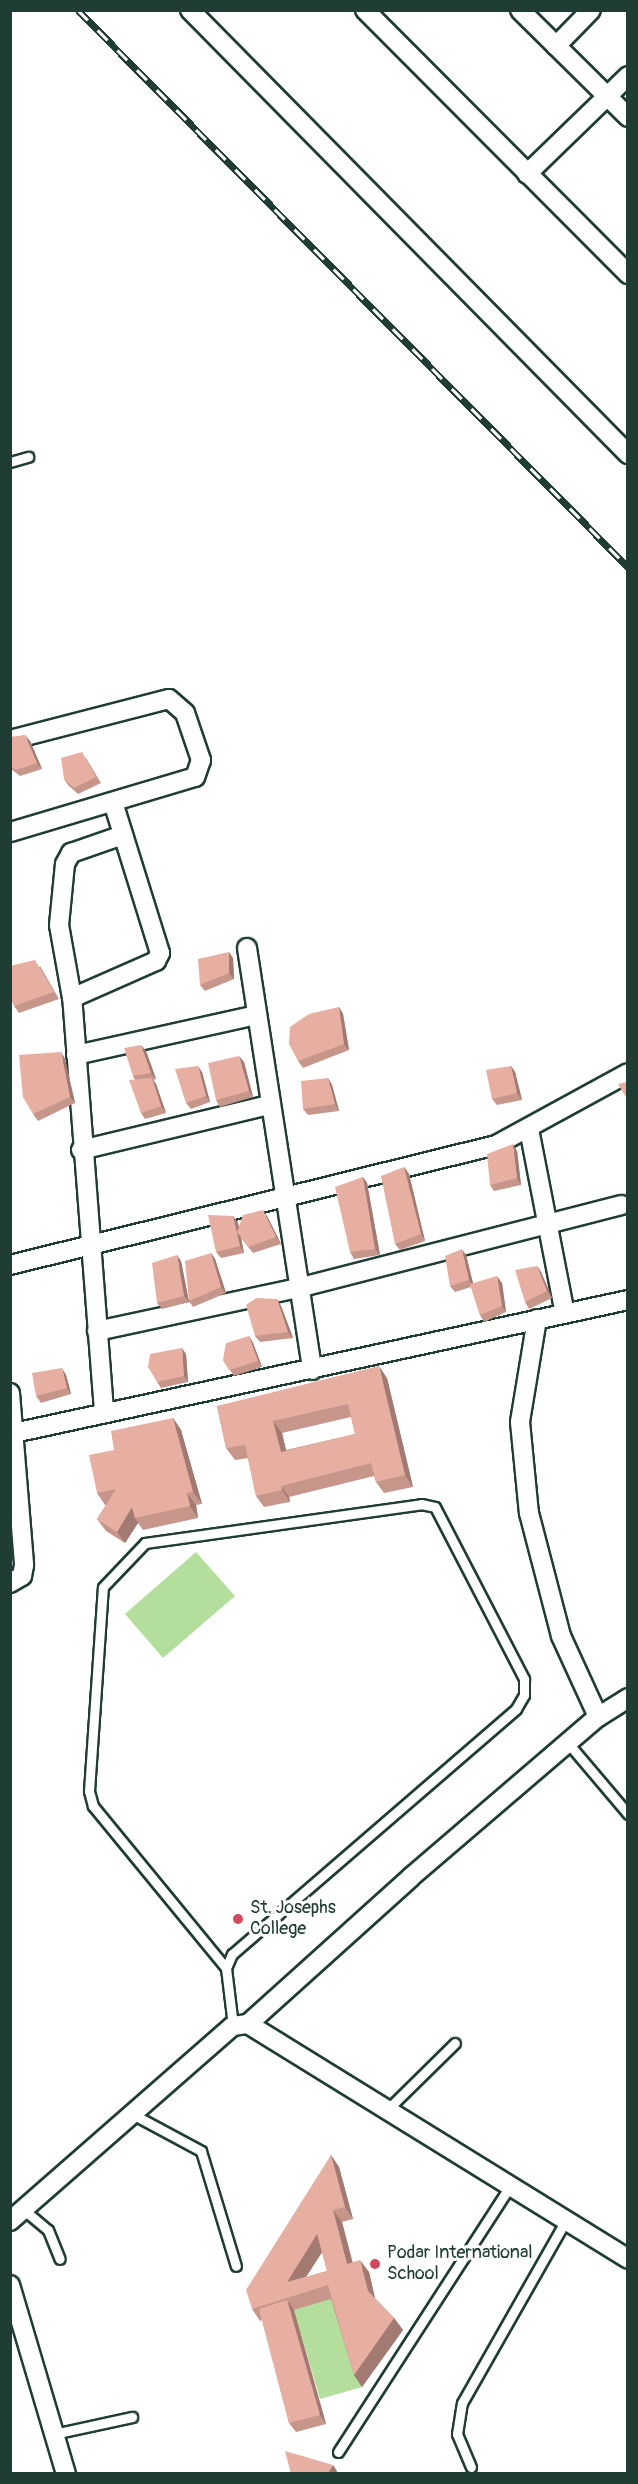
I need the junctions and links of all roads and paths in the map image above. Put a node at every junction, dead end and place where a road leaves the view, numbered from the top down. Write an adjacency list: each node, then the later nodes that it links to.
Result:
1 (190, 10): 11 (street)
2 (365, 10): 9 (street)
3 (520, 10): 5 (street)
4 (591, 10): 5 (street)
5 (556, 46): 7 (street)
6 (627, 76): 7 (street)
7 (607, 96): 8 (street); 9 (street)
8 (627, 117)
9 (527, 174): 10 (street)
10 (627, 274)
11 (627, 454)
12 (28, 457): 13 (lane)
13 (10, 462)
14 (10, 740): 15 (street)
15 (113, 802): 16 (street); 17 (street)
16 (10, 832)
17 (123, 835): 19 (street); 19 (street)
18 (247, 948): 20 (street)
19 (72, 998): 21 (street)
20 (257, 1015): 21 (street); 23 (street)
21 (76, 1055): 25 (street)
22 (627, 1073): 24 (street)
23 (269, 1105): 25 (street); 26 (street)
24 (529, 1129): 26 (street); 28 (street)
25 (81, 1150): 29 (street)
26 (282, 1195): 29 (street); 31 (street)
27 (622, 1205): 28 (street)
28 (548, 1223): 31 (street); 33 (street)
29 (89, 1245): 30 (street); 35 (street)
30 (10, 1265)
31 (298, 1288): 35 (street); 36 (street)
32 (627, 1300): 33 (street)
33 (565, 1314): 34 (street)
34 (537, 1319): 36 (street); 42 (street)
35 (97, 1331): 38 (street)
36 (312, 1370): 38 (street)
37 (10, 1393): 39 (street)
38 (105, 1411): 39 (street)
39 (14, 1434): 40 (street)
40 (10, 1583)
41 (627, 1698): 42 (street)
42 (598, 1717): 43 (street)
43 (568, 1743): 44 (lane); 46 (street)
44 (627, 1814)
45 (226, 1968): 45 (lane); 46 (lane)
46 (240, 2025): 48 (street); 49 (street)
47 (454, 2043): 48 (lane)
48 (390, 2108): 50 (street)
49 (136, 2116): 51 (street); 55 (lane)
50 (513, 2183): 52 (street); 59 (lane)
51 (17, 2216): 53 (lane)
52 (566, 2220): 54 (street); 60 (lane)
53 (60, 2259)
54 (627, 2259)
55 (237, 2266)
56 (10, 2285): 58 (street)
57 (132, 2417): 58 (lane)
58 (54, 2434): 61 (street)
59 (338, 2452)
60 (471, 2467)
61 (66, 2474)

